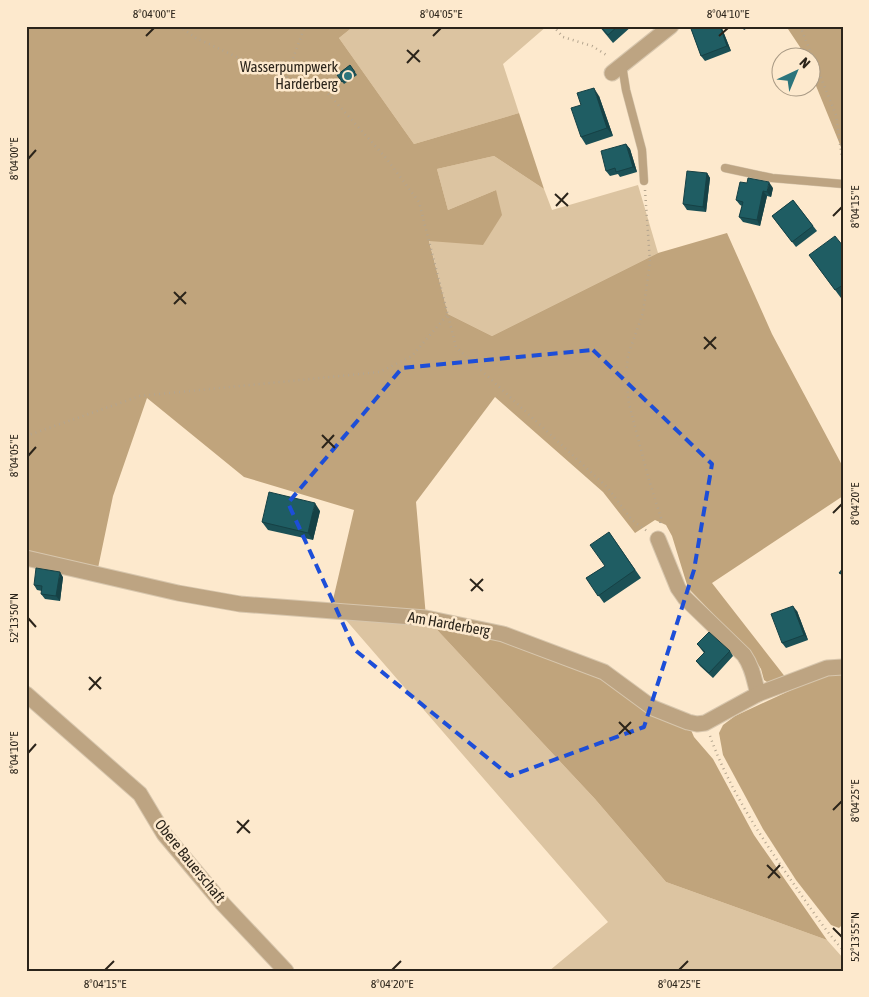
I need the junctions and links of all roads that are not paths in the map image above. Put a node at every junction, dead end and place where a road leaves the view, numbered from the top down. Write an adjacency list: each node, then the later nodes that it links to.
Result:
1 (671, 26): 2 (street)
2 (617, 69): 4 (lane)
3 (725, 168): 5 (lane)
4 (644, 181)
5 (843, 184)
6 (658, 539): 10 (street)
7 (26, 558): 10 (street, Am Harderberg)
8 (843, 666): 10 (street)
9 (26, 694): 11 (street, Obere Bauerschaft)
10 (758, 694)
11 (286, 971)

